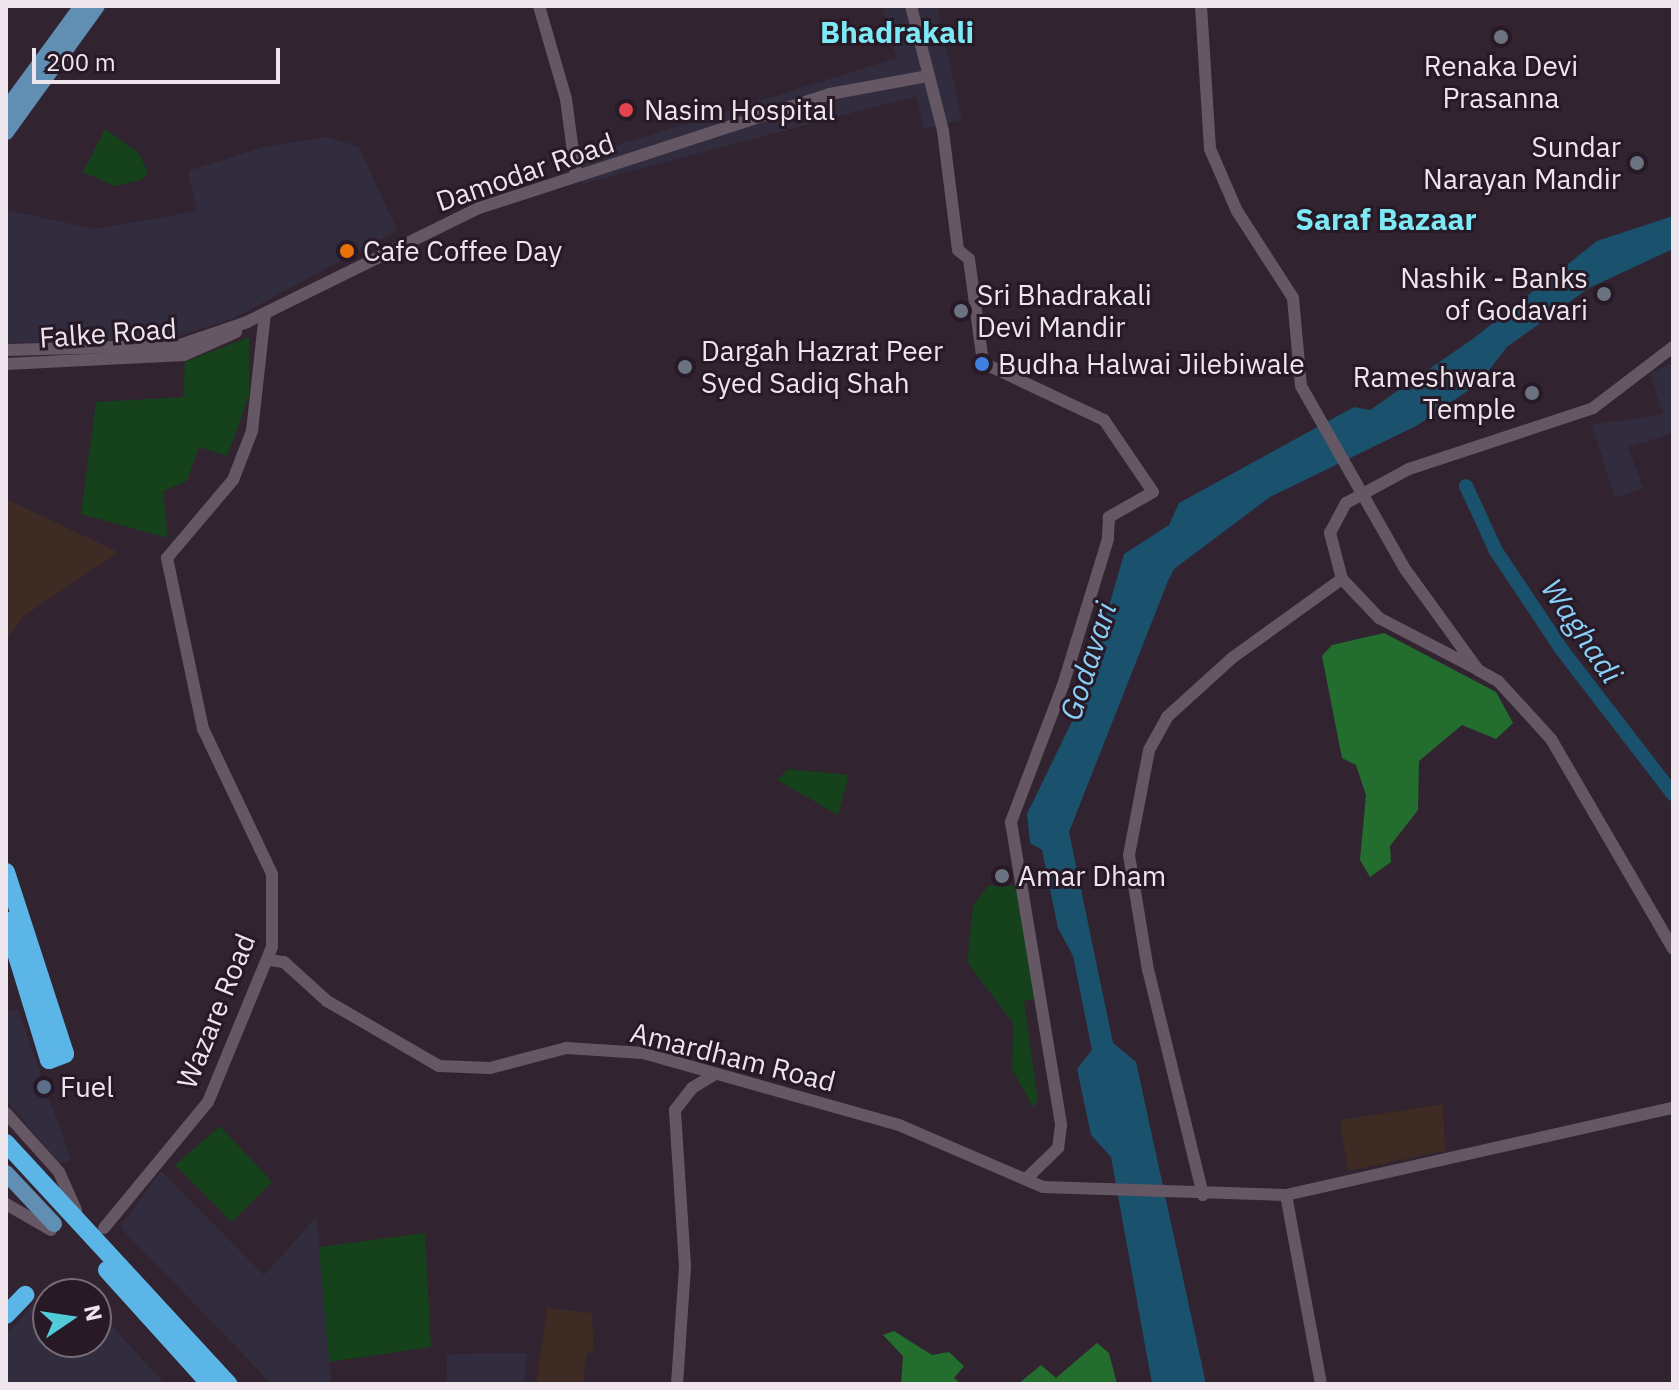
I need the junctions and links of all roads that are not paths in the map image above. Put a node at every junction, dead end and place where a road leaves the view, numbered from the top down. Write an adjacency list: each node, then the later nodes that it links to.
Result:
1 (82, 6): 7 (main road)
2 (97, 6): 8 (main road)
3 (539, 6): 9 (street)
4 (911, 6): 6 (street)
5 (1201, 6): 16 (street)
6 (928, 76): 9 (street, Damodar Road); 28 (street)
7 (6, 110)
8 (6, 132)
9 (576, 174): 10 (street, Damodar Road)
10 (265, 314): 11 (street, Damodar Road); 20 (street, Wazare Road)
11 (247, 322): 13 (street, Falke Road); 14 (street, Falke Road)
12 (1673, 347): 15 (street)
13 (6, 350)
14 (6, 364)
15 (1342, 579): 16 (street); 29 (street)
16 (1478, 670): 19 (street)
17 (6, 872): 18 (highway)
18 (6, 920)
19 (1673, 949)
20 (269, 960): 21 (street, Amardham Road); 34 (street, Wazare Road)
21 (714, 1075): 28 (street, Amardham Road); 39 (street)
22 (1673, 1108): 30 (street, Amardham Road)
23 (6, 1113): 32 (street)
24 (6, 1135): 32 (main road)
25 (6, 1143): 38 (highway)
26 (6, 1161): 37 (highway)
27 (6, 1173): 33 (main road)
28 (1027, 1178): 29 (street, Amardham Road)
29 (1203, 1195): 30 (street, Amardham Road)
30 (1286, 1195): 40 (street)
31 (6, 1204): 33 (street)
32 (76, 1210)
33 (53, 1227)
34 (104, 1228)
35 (16, 1295): 36 (highway)
36 (6, 1315)
37 (210, 1384)
38 (228, 1384)
39 (677, 1384)
40 (1321, 1384)

